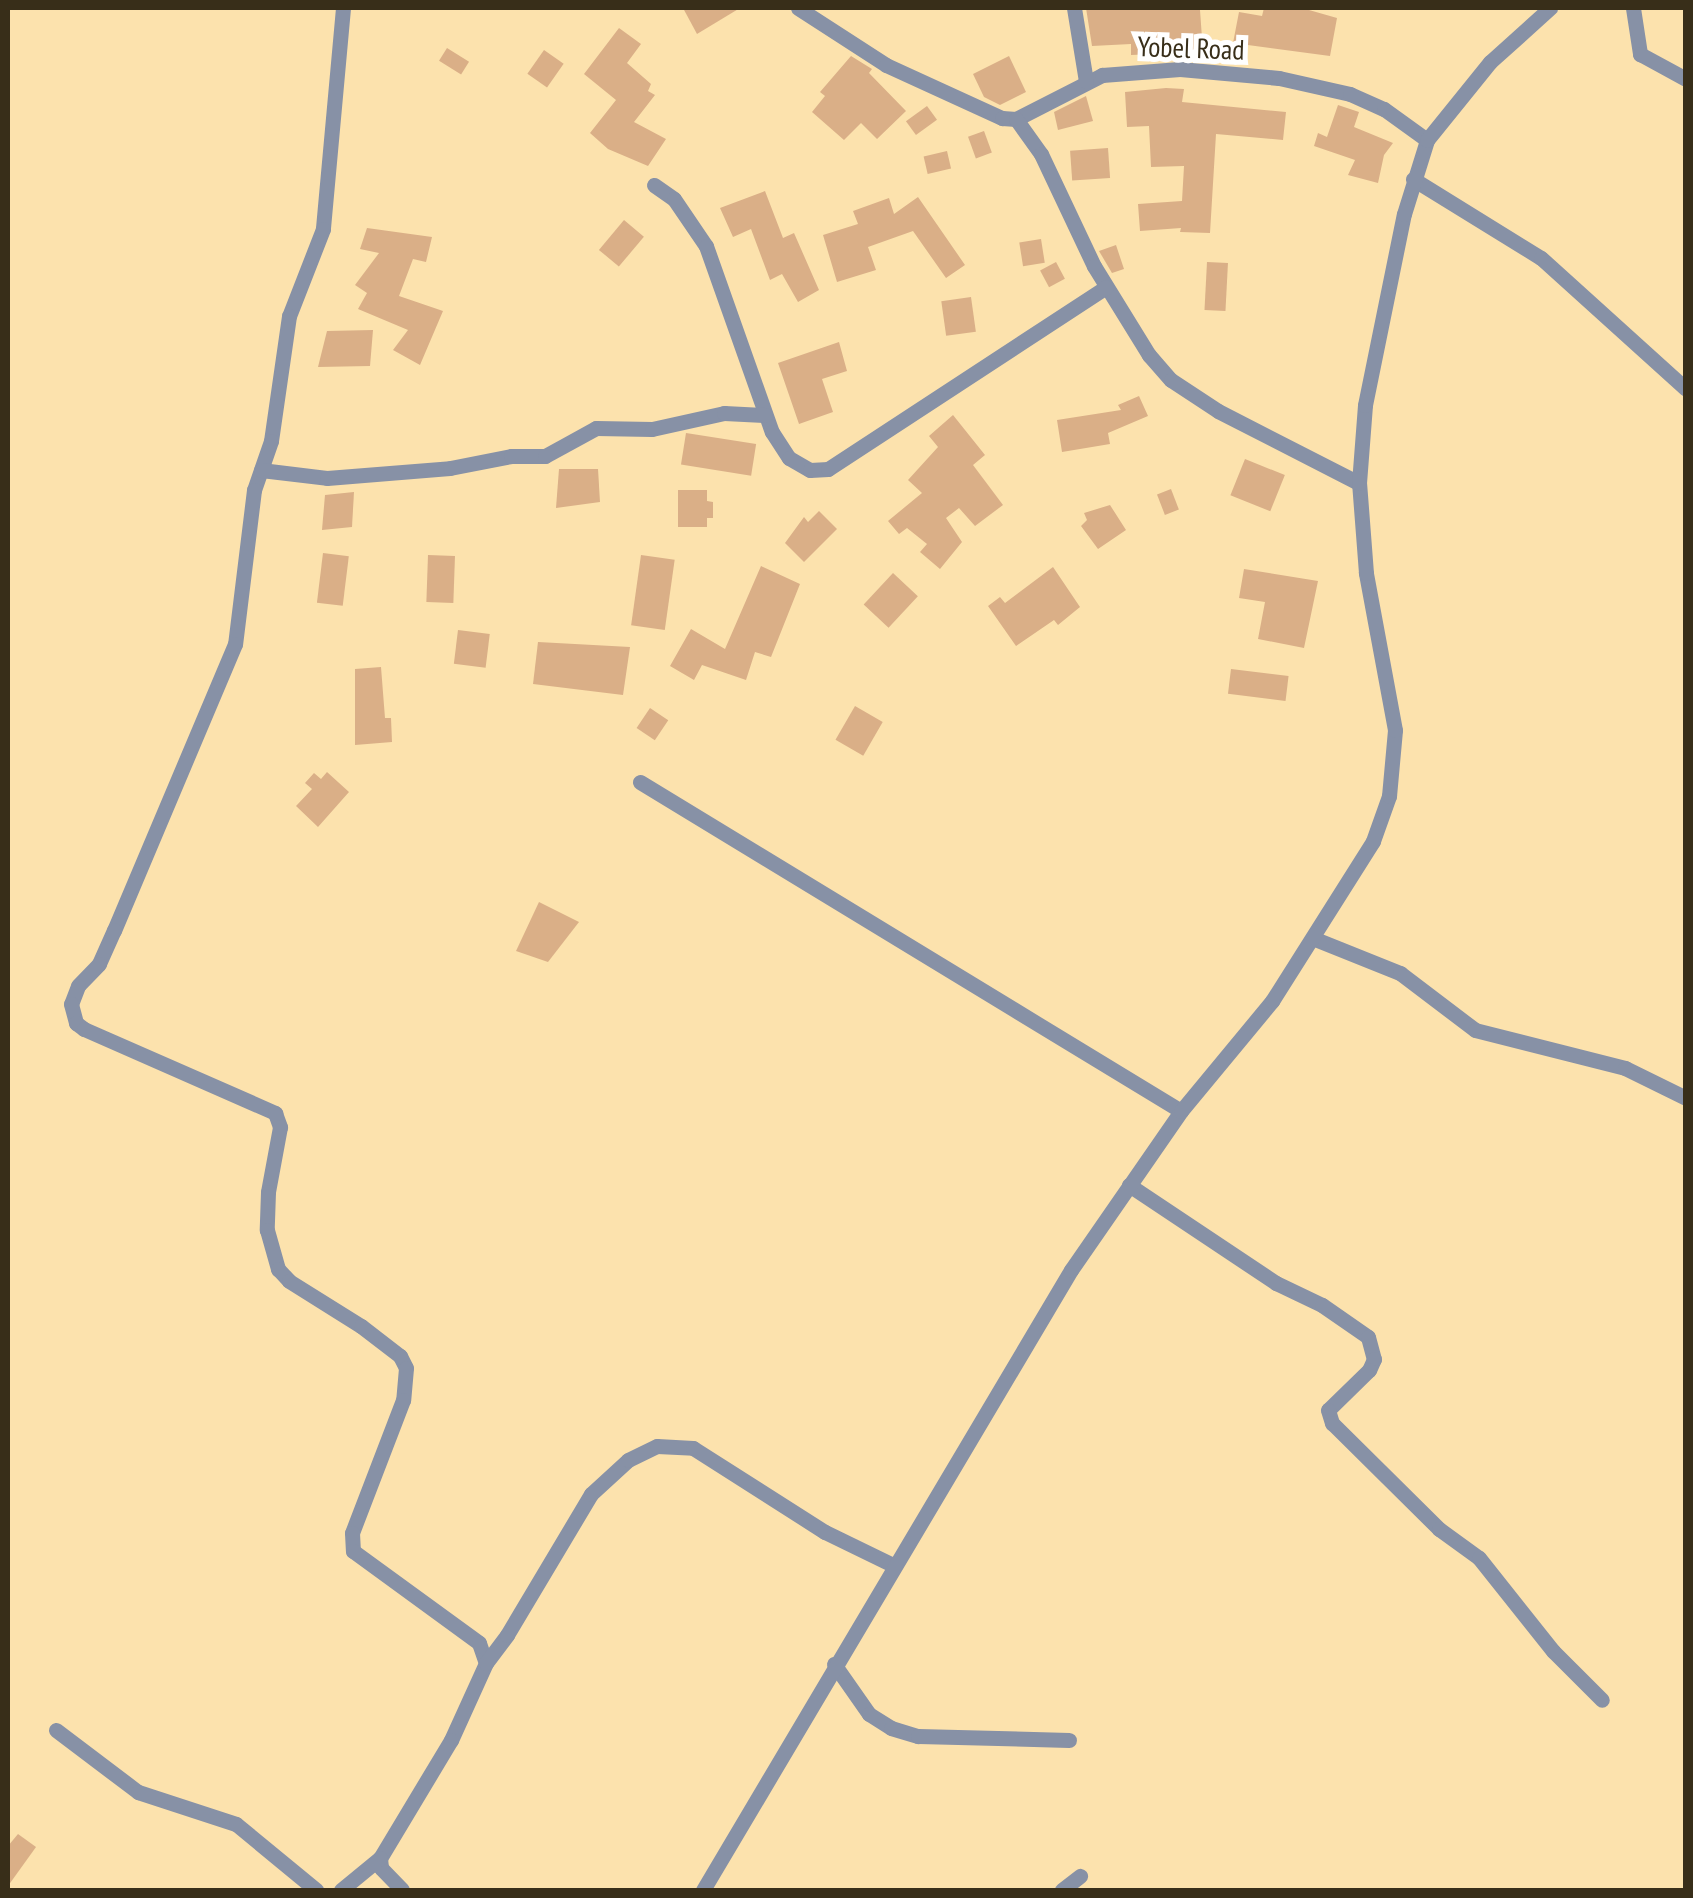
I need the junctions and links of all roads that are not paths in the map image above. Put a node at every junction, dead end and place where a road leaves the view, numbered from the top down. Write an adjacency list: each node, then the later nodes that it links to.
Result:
1 (343, 8): 15 (street)
2 (798, 8): 8 (street)
3 (1074, 8): 7 (street)
4 (1550, 8): 9 (street)
5 (1633, 8): 6 (street)
6 (1686, 79)
7 (1086, 80): 8 (street, Yobel Road); 9 (street, Yobel Road)
8 (1016, 119): 12 (street)
9 (1426, 140): 10 (street)
10 (1412, 178): 13 (street); 16 (street)
11 (654, 185): 14 (street)
12 (1106, 287): 14 (street); 16 (street)
13 (1686, 388)
14 (766, 415): 15 (street)
15 (261, 470): 23 (street)
16 (1359, 482): 18 (street)
17 (640, 782): 20 (street)
18 (1315, 939): 19 (street); 20 (street)
19 (1686, 1098)
20 (1180, 1111): 21 (street)
21 (1129, 1186): 22 (street); 25 (street)
22 (893, 1565): 23 (street); 24 (street)
23 (486, 1664): 28 (street)
24 (834, 1664): 27 (street); 33 (street)
25 (1602, 1700)
26 (56, 1730): 30 (street)
27 (1069, 1740)
28 (380, 1858): 31 (street); 32 (street)
29 (1080, 1876): 34 (street)
30 (316, 1890)
31 (341, 1890)
32 (402, 1890)
33 (703, 1890)
34 (1062, 1890)

